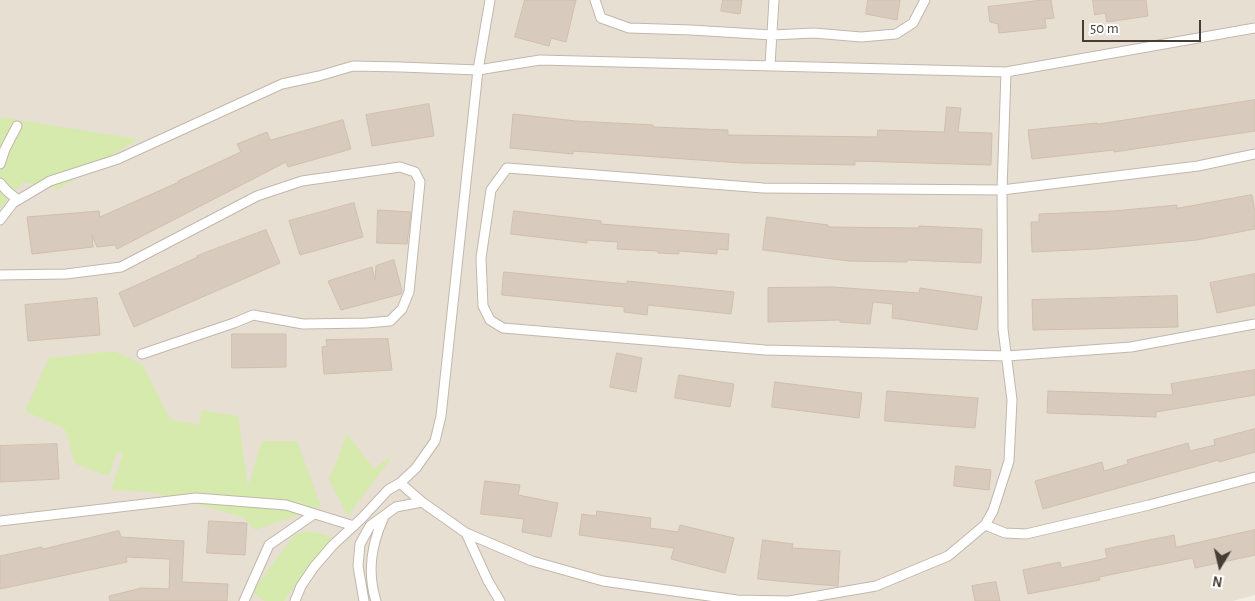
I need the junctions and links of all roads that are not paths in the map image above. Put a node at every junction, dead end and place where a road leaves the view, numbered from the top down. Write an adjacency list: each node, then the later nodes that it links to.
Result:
1 (490, 0): 8 (lane)
2 (595, 0): 6 (lane)
3 (774, 0): 6 (lane)
4 (925, 0): 6 (lane)
5 (1255, 28): 9 (lane)
6 (772, 35): 7 (lane)
7 (770, 65): 8 (lane); 9 (lane)
8 (478, 70): 15 (lane); 22 (lane)
9 (1006, 72): 14 (lane)
10 (17, 126): 12 (lane)
11 (1255, 154): 14 (lane)
12 (0, 164)
13 (0, 183): 15 (lane)
14 (1002, 190): 20 (lane); 20 (lane)
15 (18, 200): 16 (lane)
16 (0, 220)
17 (0, 275): 19 (lane)
18 (1255, 324): 20 (lane)
19 (142, 354)
20 (1007, 356): 27 (lane)
21 (1255, 477): 27 (lane)
22 (400, 484): 23 (lane); 28 (lane)
23 (422, 502): 25 (lane); 29 (lane)
24 (314, 514): 26 (lane); 28 (lane); 31 (lane)
25 (384, 516): 33 (lane); 34 (lane)
26 (0, 521)
27 (985, 524): 30 (lane)
28 (354, 526): 32 (lane)
29 (466, 533): 30 (lane); 35 (lane)
30 (746, 600)
31 (244, 601)
32 (295, 601)
33 (364, 601)
34 (376, 601)
35 (500, 601)

